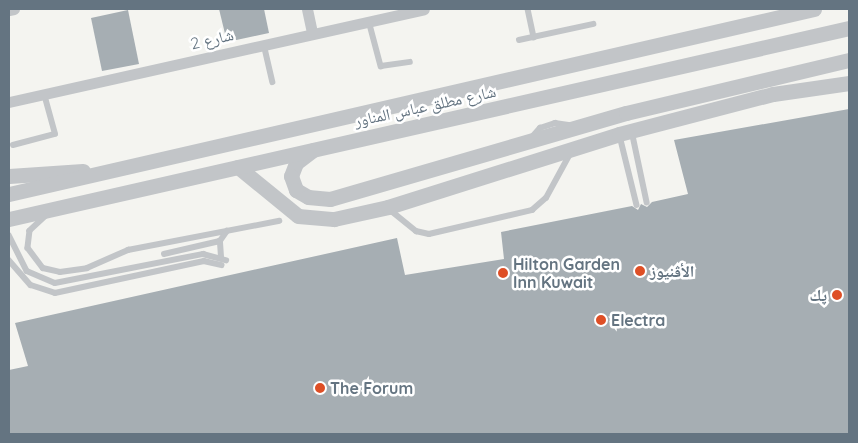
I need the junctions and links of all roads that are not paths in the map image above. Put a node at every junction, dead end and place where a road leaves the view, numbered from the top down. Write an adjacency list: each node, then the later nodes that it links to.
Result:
1 (14, 9): 6 (street)
2 (307, 9): 10 (street)
3 (424, 9): 7 (street, شارع 2)
4 (528, 9): 11 (lane)
5 (814, 9): 26 (street, شارع مطلق عباس المناور)
6 (9, 10)
7 (369, 21): 10 (street, شارع 2); 15 (lane)
8 (593, 24): 11 (lane)
9 (849, 28): 23 (street, شارع مطلق عباس المناور)
10 (312, 33): 13 (street, شارع 2)
11 (534, 37): 12 (lane)
12 (519, 40)
13 (264, 44): 16 (lane); 18 (street, شارع 2)
14 (849, 60): 20 (street)
15 (410, 62)
16 (273, 82)
17 (849, 84): 21 (street)
18 (44, 94): 19 (street, شارع 2); 22 (lane)
19 (9, 102)
20 (620, 115): 21 (street); 28 (street)
21 (625, 132): 24 (street); 31 (lane); 32 (lane)
22 (12, 145)
23 (317, 146): 25 (street, شارع مطلق عباس المناور); 28 (street)
24 (573, 149): 33 (street); 33 (lane)
25 (238, 167): 30 (street, شارع مطلق عباس المناور); 33 (street)
26 (104, 173): 27 (street); 29 (street, شارع مطلق عباس المناور)
27 (9, 176)
28 (381, 186): 33 (street)
29 (9, 194)
30 (80, 202): 34 (street, شارع مطلق عباس المناور); 36 (lane)
31 (647, 202)
32 (636, 205)
33 (388, 208)
34 (9, 219)
35 (279, 221): 36 (lane)
36 (227, 231): 38 (lane)
37 (9, 235): 41 (lane)
38 (220, 241): 39 (lane); 41 (lane)
39 (164, 254)
40 (9, 260): 41 (lane)
41 (223, 261)

